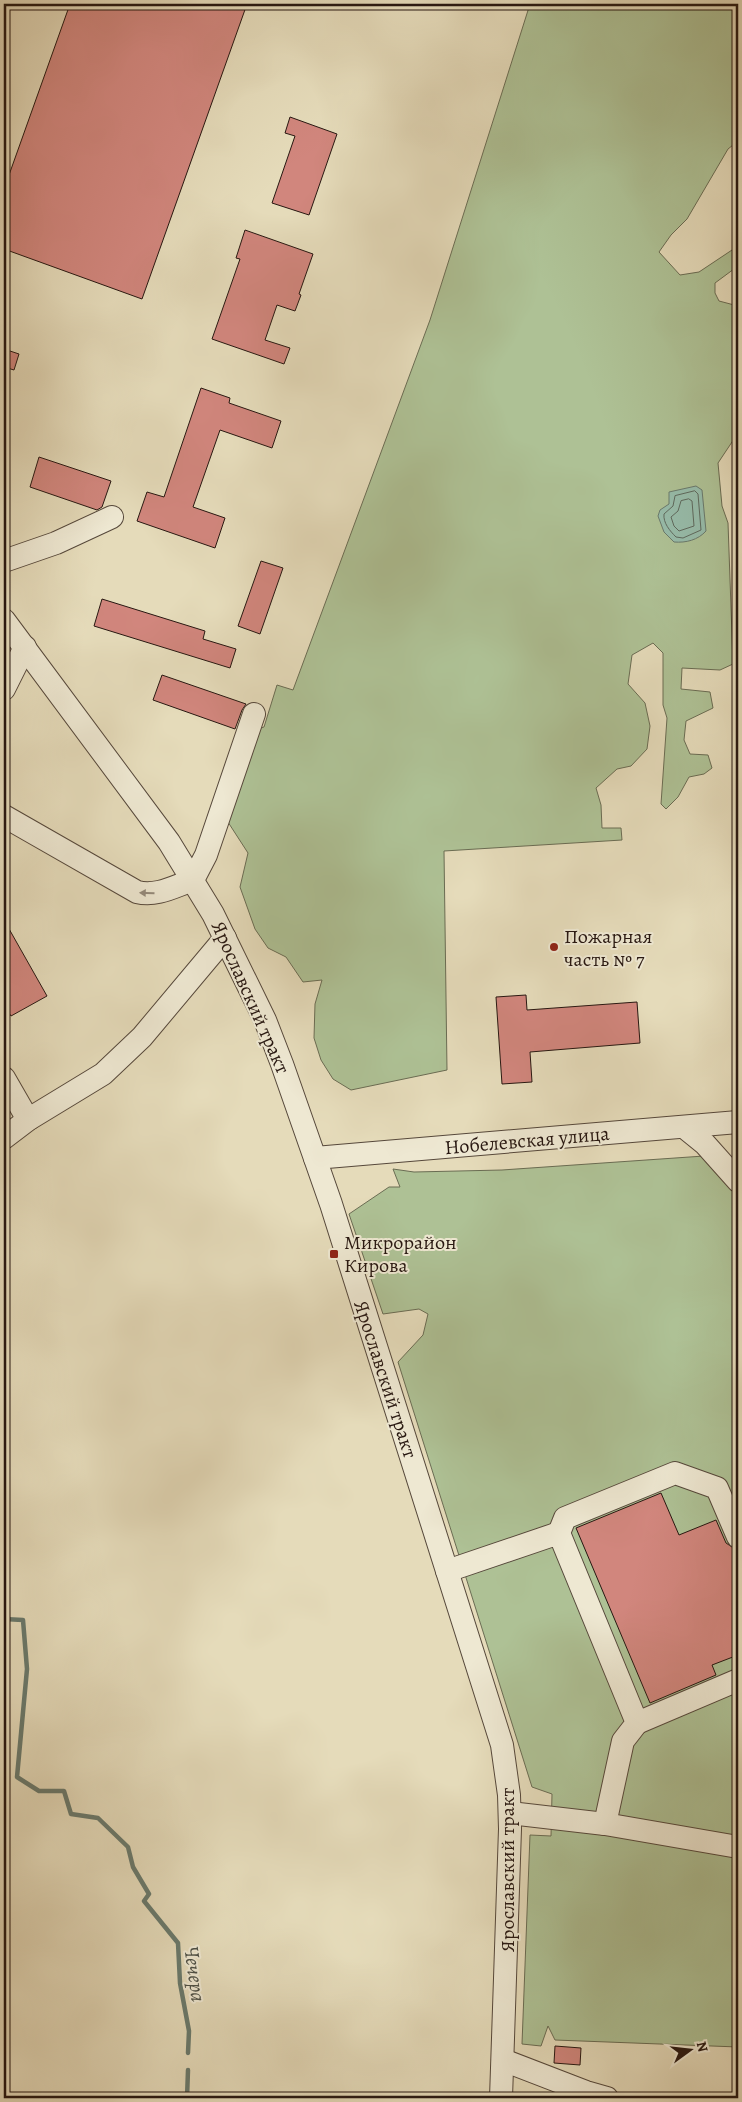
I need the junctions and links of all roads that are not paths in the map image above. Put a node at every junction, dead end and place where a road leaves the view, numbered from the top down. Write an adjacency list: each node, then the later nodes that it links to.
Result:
1 (112, 517): 2 (street)
2 (4, 561)
3 (4, 620): 4 (street, Ярославский тракт)
4 (25, 647): 5 (street); 8 (street, Ярославский тракт)
5 (4, 689)
6 (254, 714): 8 (street)
7 (4, 816): 8 (street, one-way to 7)
8 (193, 880): 9 (street, Ярославский тракт)
9 (225, 938): 11 (street); 15 (street, Ярославский тракт)
10 (4, 1078): 11 (street)
11 (29, 1119): 14 (street)
12 (738, 1122): 13 (street, Нобелевская улица)
13 (684, 1127): 15 (street, Нобелевская улица); 16 (street)
14 (4, 1138)
15 (316, 1158): 19 (street, Ярославский тракт)
16 (738, 1181)
17 (559, 1533): 18 (street); 19 (street); 21 (street)
18 (738, 1537)
19 (447, 1571): 22 (street, Ярославский тракт)
20 (738, 1680): 21 (street)
21 (637, 1723): 23 (street)
22 (510, 1813): 23 (street); 25 (street, Ярославский тракт)
23 (605, 1824): 24 (street)
24 (738, 1847)
25 (503, 2060): 26 (street, Ярославский тракт); 27 (street)
26 (501, 2098)
27 (607, 2098)

